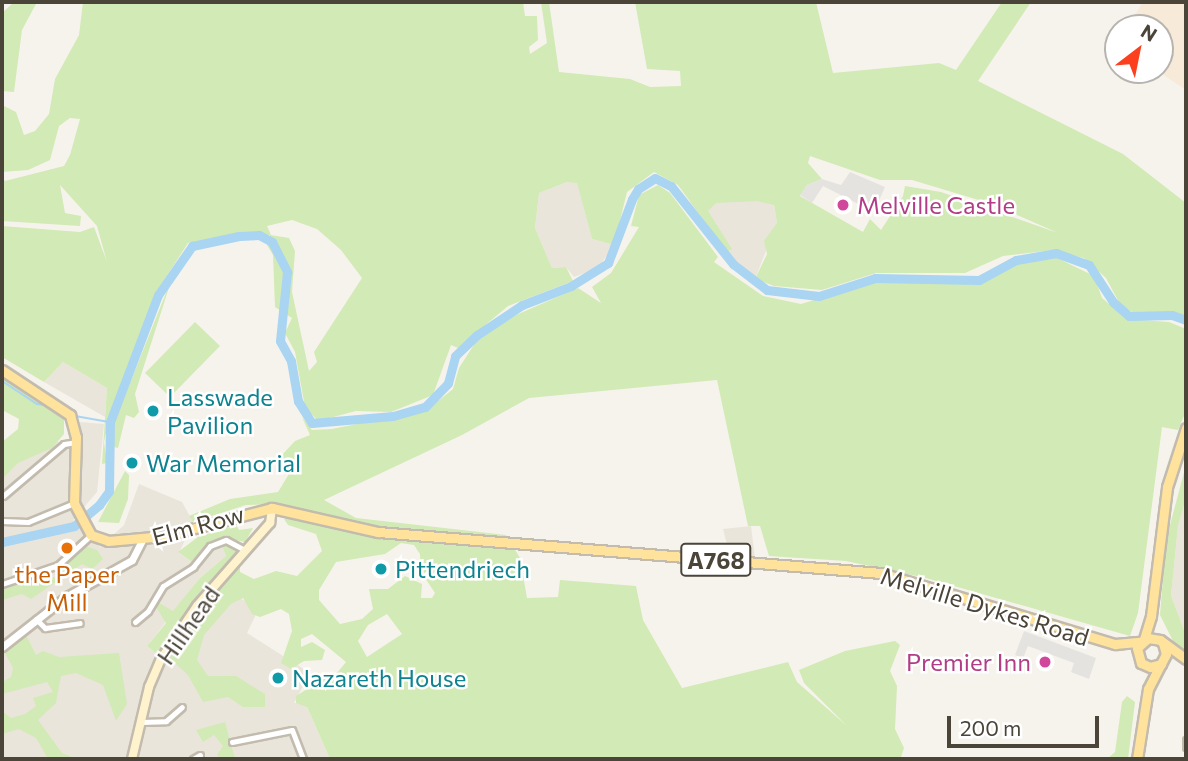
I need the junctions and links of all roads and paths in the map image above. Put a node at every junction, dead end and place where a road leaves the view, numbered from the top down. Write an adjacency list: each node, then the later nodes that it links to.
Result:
1 (2, 370): 3 (main road)
2 (1186, 428): 12 (main road)
3 (74, 442): 4 (street); 5 (main road)
4 (4, 496)
5 (75, 506): 7 (street); 8 (main road)
6 (272, 508): 9 (main road, Elm Row / A768); 10 (main road, Hillhead); 18 (main road, Melville Dykes Road / A768)
7 (2, 521)
8 (89, 531): 9 (main road, Elm Row / A768); 11 (street)
9 (142, 540): 14 (street)
10 (245, 550): 13 (street); 25 (main road, Hillhead)
11 (2, 584)
12 (1151, 616): 16 (main road); 17 (main road)
13 (138, 618)
14 (36, 619): 15 (street); 19 (street)
15 (80, 623)
16 (1142, 641): 17 (main road, Melville Dykes Road); 18 (main road, Melville Dykes Road / A768); 21 (main road)
17 (1161, 641): 20 (main road); 22 (main road)
18 (1115, 644): 21 (main road, Melville Dykes Road / A768)
19 (2, 647)
20 (1186, 659): 22 (main road)
21 (1139, 661): 22 (main road); 23 (main road)
22 (1161, 663): 23 (main road)
23 (1148, 689): 33 (main road)
24 (182, 707): 25 (street)
25 (141, 722): 30 (main road, Hillhead)
26 (1186, 740): 28 (street)
27 (232, 742): 32 (street)
28 (1186, 747)
29 (200, 755): 31 (street)
30 (132, 759)
31 (193, 759)
32 (303, 759)
33 (1137, 759)

